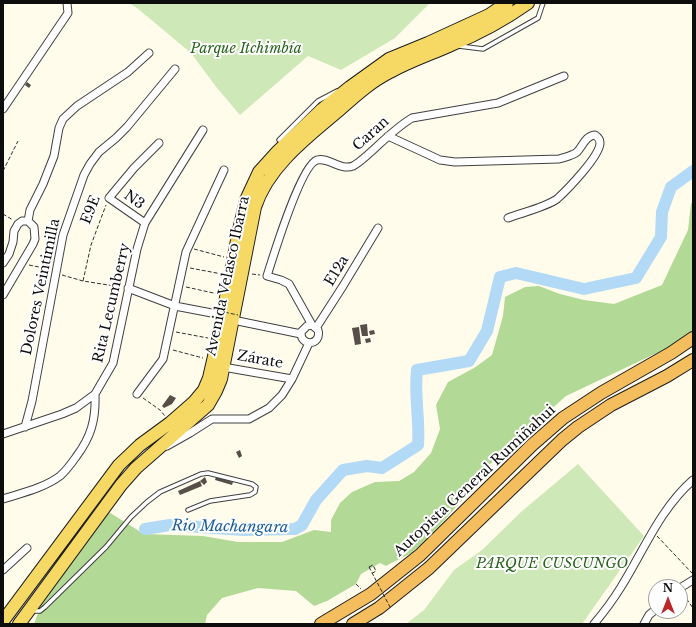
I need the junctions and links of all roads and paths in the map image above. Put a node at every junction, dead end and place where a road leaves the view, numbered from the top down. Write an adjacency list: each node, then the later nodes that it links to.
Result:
1 (67, 3): 11 (street)
2 (507, 3): 6 (main road, Avenida Velasco Ibarra)
3 (528, 3): 5 (main road, Avenida Velasco Ibarra)
4 (543, 3): 5 (lane)
5 (452, 45): 6 (main road, Avenida Velasco Ibarra)
6 (432, 47): 10 (main road, Avenida Velasco Ibarra); 32 (main road, Avenida Velasco Ibarra)
7 (149, 54): 22 (street)
8 (174, 69): 31 (street, Dolores Veintimilla)
9 (564, 76): 13 (street, Caran)
10 (350, 87): 14 (lane); 27 (main road, Avenida Velasco Ibarra)
11 (3, 109)
12 (203, 130): 23 (street, Rita Lecumberry)
13 (388, 136): 21 (street); 33 (street, Caran)
14 (279, 140)
15 (18, 141): 18 (path)
16 (159, 143): 19 (street, E9E)
17 (224, 170): 26 (street)
18 (3, 171)
19 (109, 198): 23 (street, N3); 34 (path, E9E)
20 (3, 214): 24 (path)
21 (508, 218)
22 (28, 221): 24 (street); 29 (street)
23 (145, 223): 36 (street, Rita Lecumberry)
24 (18, 224): 28 (street)
25 (378, 228): 41 (street, E12a)
26 (188, 247): 27 (path); 30 (street)
27 (233, 259): 32 (main road, Avenida Velasco Ibarra)
28 (3, 264)
29 (20, 264): 31 (path); 37 (street)
30 (183, 266): 32 (path); 35 (street)
31 (55, 272): 34 (path); 55 (street, Dolores Veintimilla)
32 (236, 275): 33 (path); 38 (main road, Avenida Velasco Ibarra); 40 (main road, Avenida Velasco Ibarra)
33 (267, 276): 41 (street)
34 (83, 280): 36 (path)
35 (179, 286): 38 (path); 39 (street)
36 (128, 288): 39 (street); 52 (street, Rita Lecumberry)
37 (3, 295)
38 (226, 296): 40 (main road, Avenida Velasco Ibarra)
39 (175, 306): 40 (street); 42 (street)
40 (228, 315): 43 (street); 45 (main road, Avenida Velasco Ibarra); 50 (main road, Avenida Velasco Ibarra)
41 (314, 326): 43 (street); 46 (street)
42 (170, 330): 45 (path); 47 (street)
43 (301, 334): 46 (street)
44 (693, 338): 72 (highway, Autopista General Rumiñahui)
45 (218, 339): 48 (main road, Avenida Velasco Ibarra)
46 (309, 343): 51 (street)
47 (166, 348): 48 (path); 53 (street)
48 (213, 360): 54 (main road, Avenida Velasco Ibarra)
49 (693, 360): 73 (highway, Autopista General Rumiñahui)
50 (223, 367): 51 (street, Zárate); 57 (main road, Avenida Velasco Ibarra)
51 (292, 379): 57 (street)
52 (95, 394): 55 (street, Rita Lecumberry); 59 (street)
53 (137, 394): 54 (path)
54 (170, 423): 66 (main road, Avenida Velasco Ibarra)
55 (25, 427): 56 (street, Rita Lecumberry)
56 (3, 434)
57 (156, 451): 68 (main road, Avenida Velasco Ibarra)
58 (693, 480): 61 (street)
59 (3, 499)
60 (188, 510): 68 (lane)
61 (652, 532): 65 (path); 74 (street)
62 (27, 548): 63 (street)
63 (3, 570)
64 (371, 574): 67 (path, bridge)
65 (693, 574)
66 (19, 598): 69 (main road); 70 (main road, Avenida Velasco Ibarra)
67 (390, 606)
68 (29, 610): 71 (main road, Avenida Velasco Ibarra)
69 (3, 613)
70 (3, 621)
71 (18, 624)
72 (321, 624)
73 (353, 624)
74 (594, 624)

